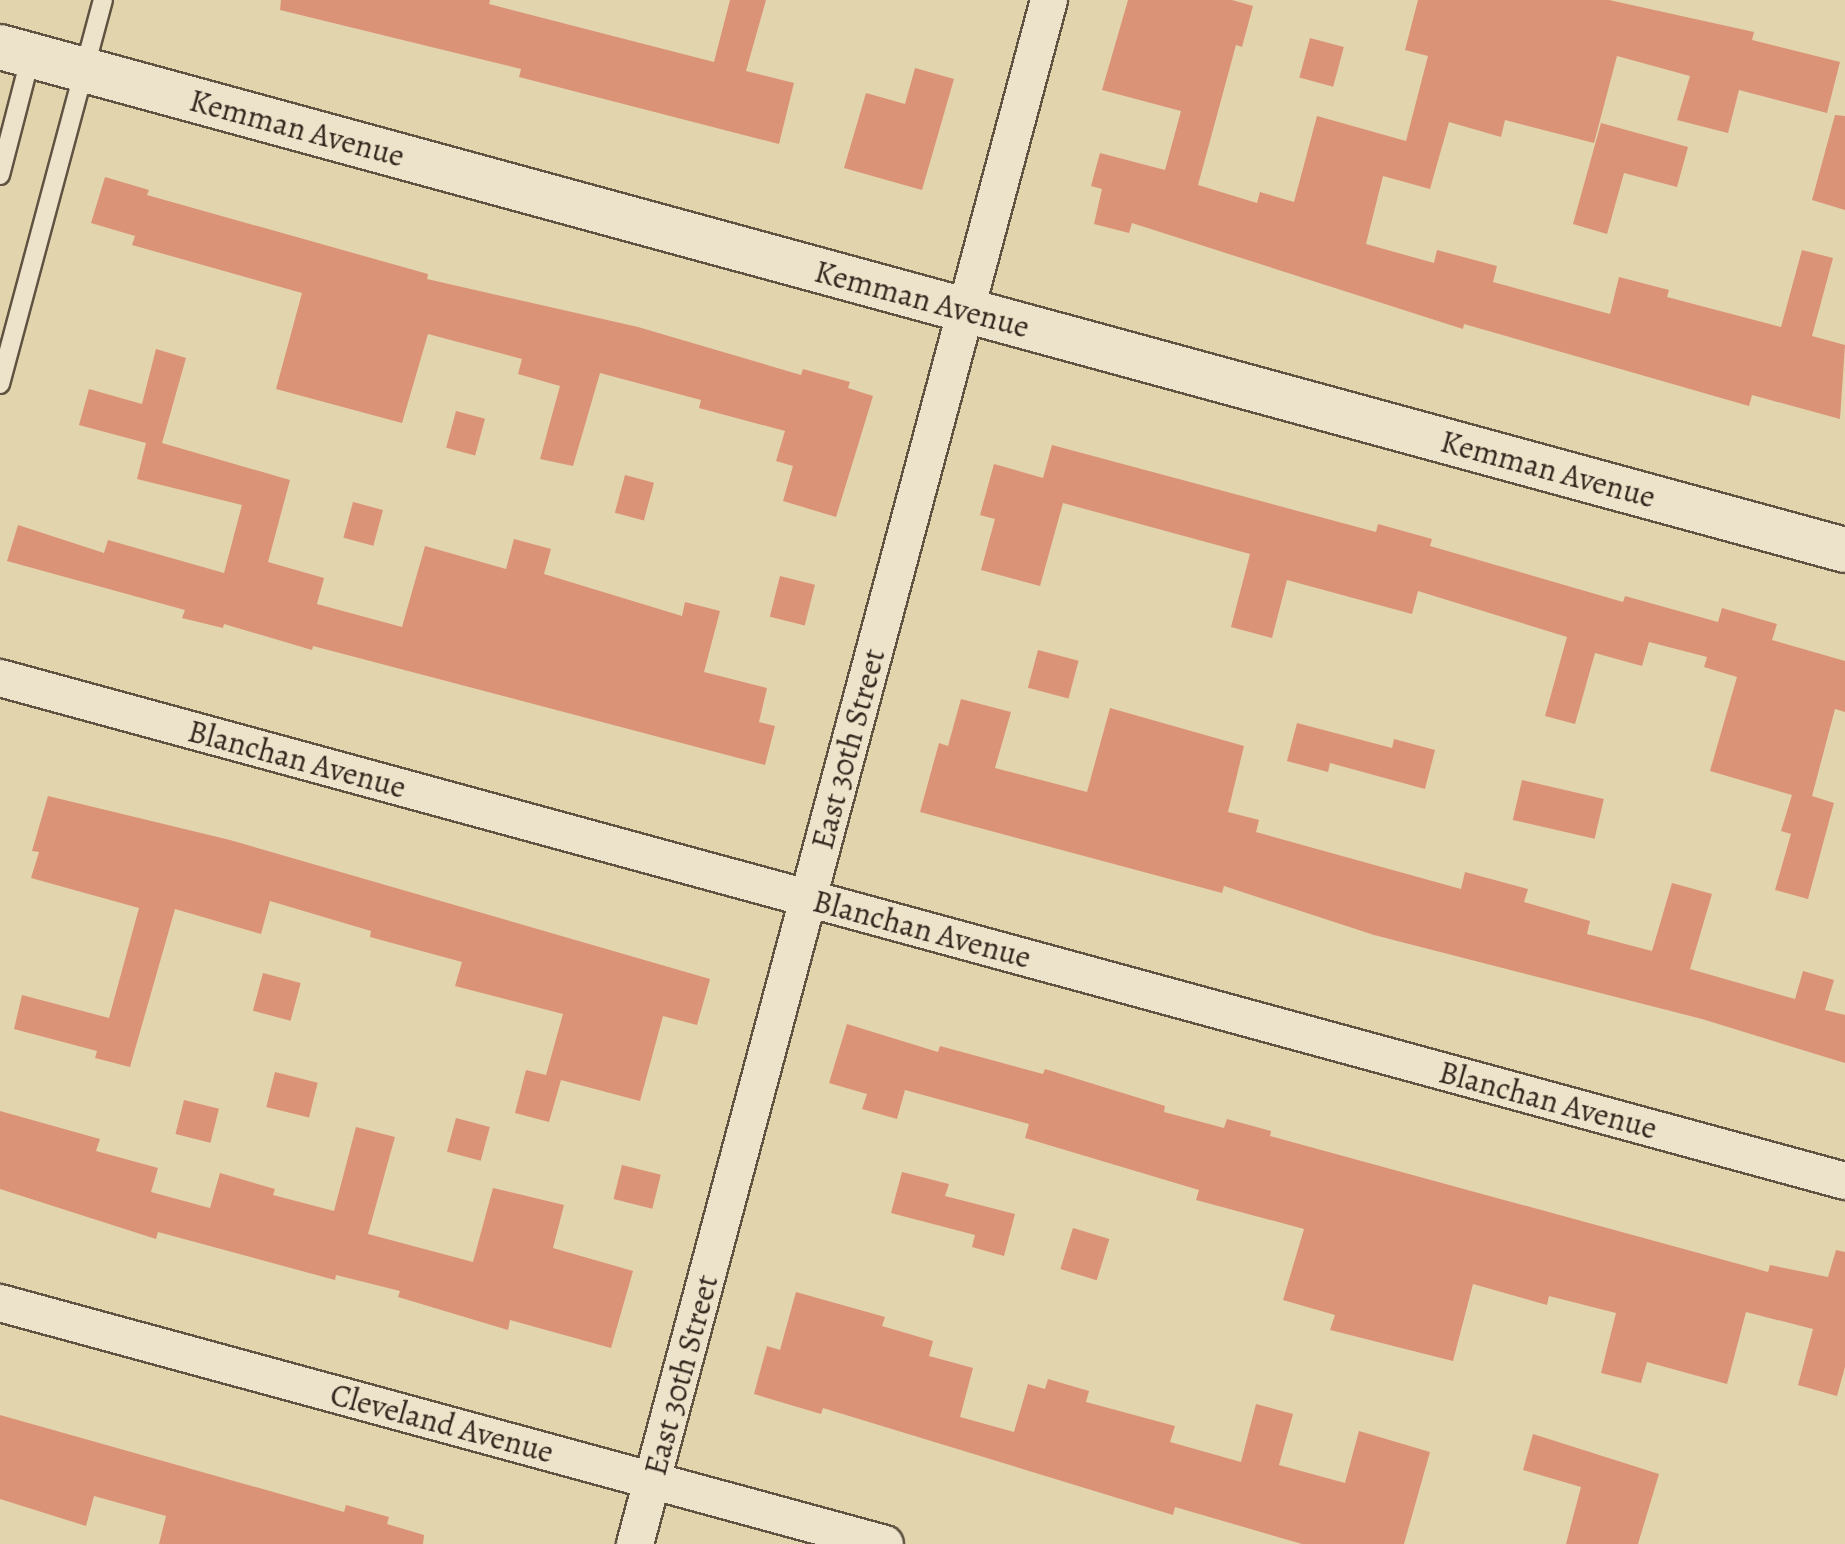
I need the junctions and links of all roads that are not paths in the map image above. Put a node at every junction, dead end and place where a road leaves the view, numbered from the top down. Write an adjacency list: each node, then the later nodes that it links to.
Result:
1 (103, 0): 4 (lane)
2 (1049, 0): 6 (street, East 30th Street)
3 (15, 51): 4 (street, Kemman Avenue); 5 (lane)
4 (84, 70): 6 (street, Kemman Avenue); 7 (lane)
5 (0, 175)
6 (965, 311): 8 (street, Kemman Avenue); 10 (street, East 30th Street)
7 (0, 384)
8 (1845, 550)
9 (0, 678): 10 (street, Blanchan Avenue)
10 (808, 898): 11 (street, Blanchan Avenue); 13 (street, East 30th Street)
11 (1845, 1181)
12 (0, 1303): 13 (street, Cleveland Avenue)
13 (652, 1481): 14 (street, East 30th Street); 15 (street, Cleveland Avenue)
14 (635, 1544)
15 (885, 1544)

